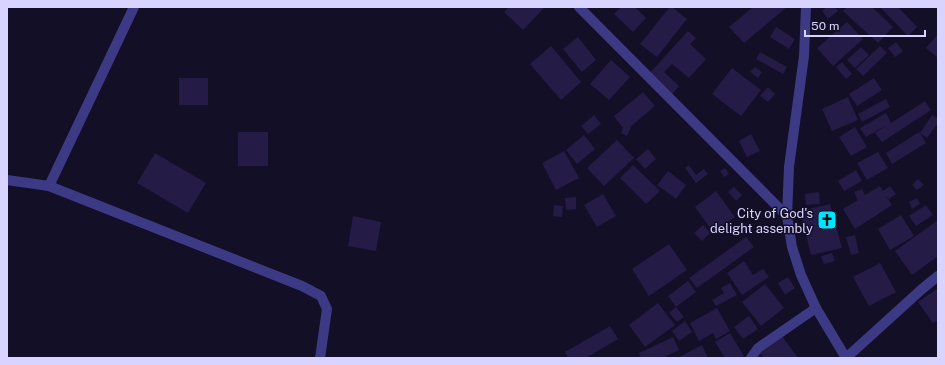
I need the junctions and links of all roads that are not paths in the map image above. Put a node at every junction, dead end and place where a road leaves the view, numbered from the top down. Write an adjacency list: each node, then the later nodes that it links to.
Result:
1 (134, 7): 5 (street)
2 (579, 7): 6 (street)
3 (806, 7): 6 (street)
4 (7, 180): 5 (street)
5 (49, 186): 9 (street)
6 (787, 216): 8 (street)
7 (938, 276): 11 (street)
8 (816, 308): 10 (street); 11 (street)
9 (320, 358)
10 (751, 358)
11 (846, 358)

